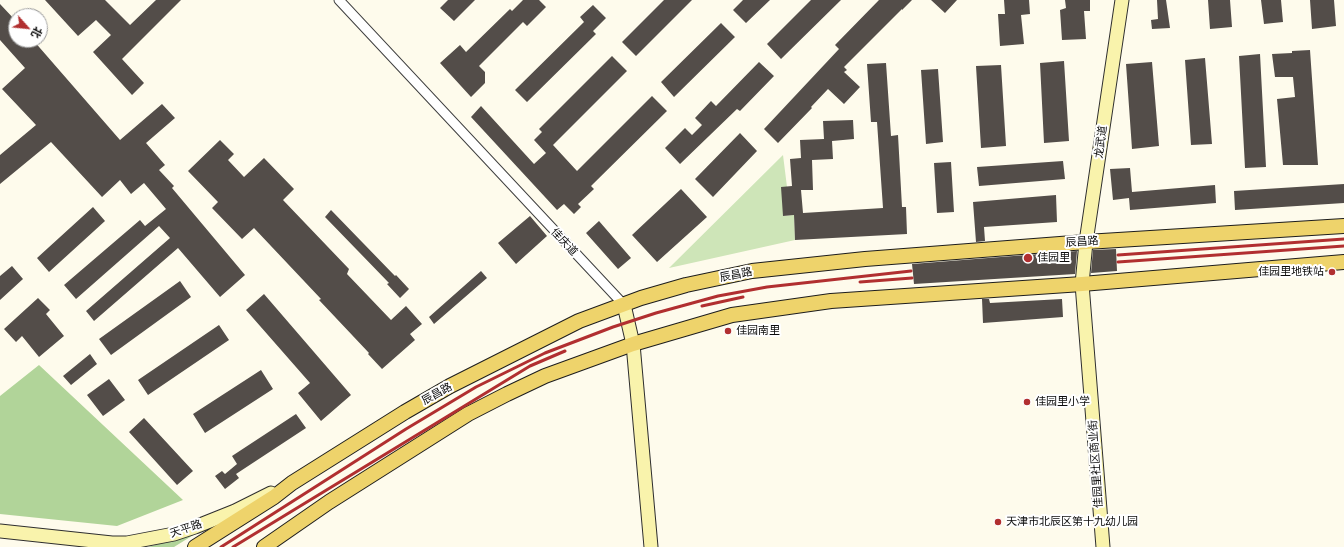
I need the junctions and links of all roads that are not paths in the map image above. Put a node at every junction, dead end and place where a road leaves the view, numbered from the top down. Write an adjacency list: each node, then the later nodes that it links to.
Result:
1 (339, 0): 7 (street, 佳庆道)
2 (1122, 0): 4 (street, 龙武道)
3 (1344, 226): 4 (main road, 辰昌路)
4 (1086, 242): 6 (street, 龙武道); 7 (main road, 辰昌路)
5 (1344, 262): 6 (main road)
6 (1082, 284): 8 (main road); 15 (street, 佳园里社区商业街)
7 (624, 305): 8 (street); 9 (main road, 辰昌路)
8 (633, 344): 11 (main road); 14 (street)
9 (292, 483): 10 (street, 天平路); 12 (main road, 辰昌路)
10 (0, 531)
11 (272, 543): 13 (main road)
12 (195, 547)
13 (264, 547)
14 (651, 547)
15 (1103, 547)

